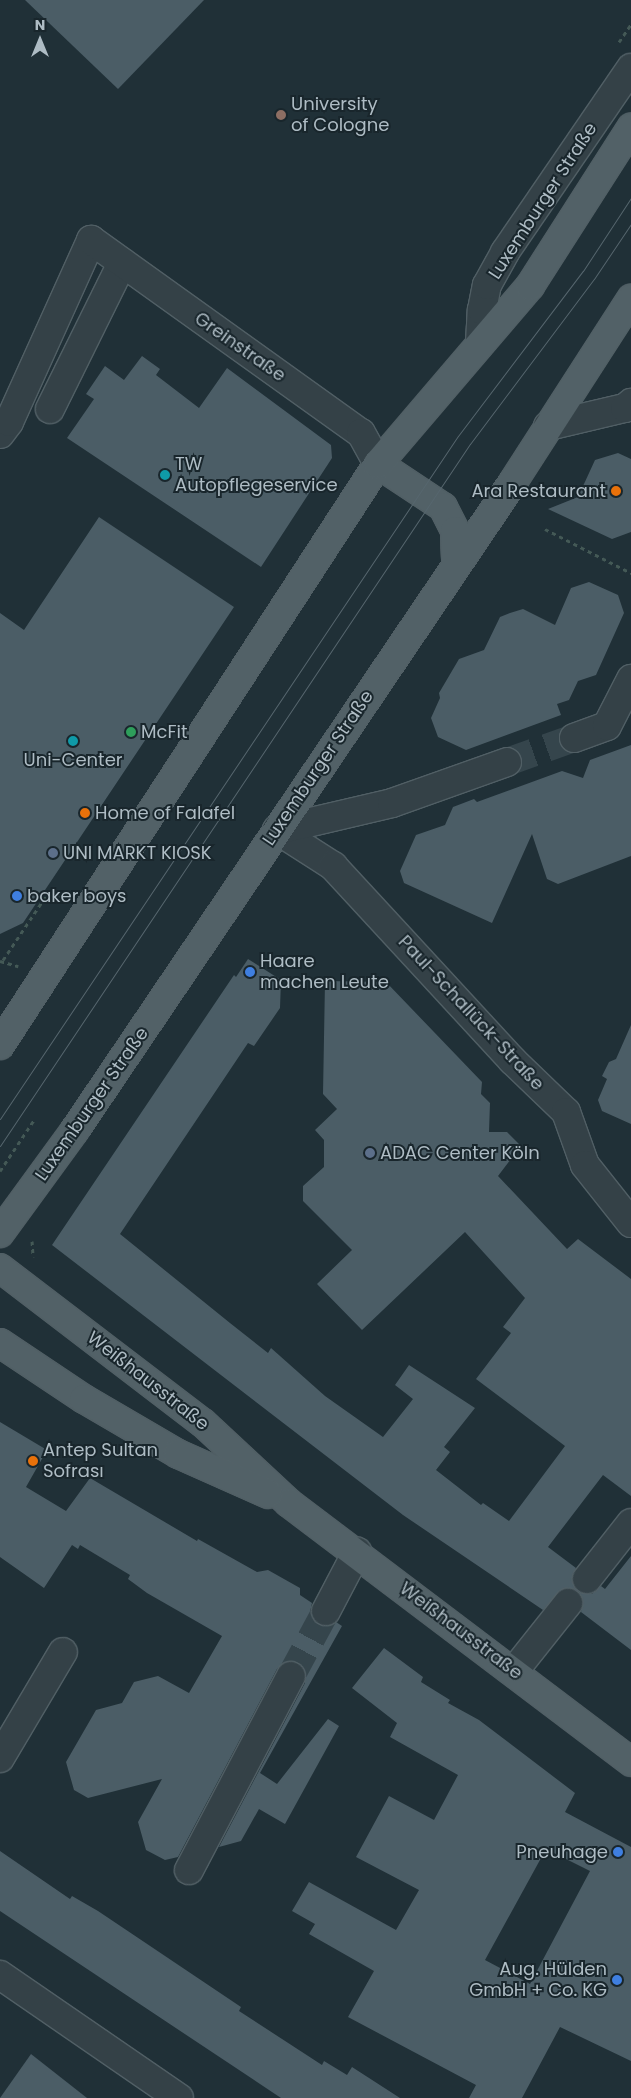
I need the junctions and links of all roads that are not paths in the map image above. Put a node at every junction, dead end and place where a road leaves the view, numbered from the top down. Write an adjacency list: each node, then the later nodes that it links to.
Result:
1 (631, 68): 5 (street, Luxemburger Straße)
2 (631, 128): 5 (main road, Luxemburger Straße)
3 (122, 263): 7 (street); 9 (street, Greinstraße); 10 (street, Greinstraße)
4 (631, 299): 8 (main road, Luxemburger Straße)
5 (480, 343): 10 (main road, Luxemburger Straße)
6 (631, 403): 8 (street)
7 (50, 409)
8 (548, 426): 11 (main road, Luxemburger Straße)
9 (0, 434)
10 (378, 464): 11 (main road); 17 (main road, Luxemburger Straße)
11 (456, 563): 16 (main road, Luxemburger Straße)
12 (631, 679): 13 (street)
13 (624, 708): 14 (street)
14 (574, 738)
15 (507, 762): 16 (street)
16 (277, 830): 18 (street, Paul-Schallück-Straße); 19 (main road, Luxemburger Straße)
17 (0, 1045)
18 (629, 1218)
19 (0, 1233)
20 (9, 1275): 22 (main road, Weißhausstraße)
21 (0, 1343): 22 (main road, Weißhausstraße)
22 (289, 1503): 24 (main road, Weißhausstraße)
23 (631, 1523): 25 (street)
24 (357, 1552): 27 (street); 29 (main road, Weißhausstraße)
25 (587, 1579)
26 (568, 1603): 29 (street)
27 (326, 1611)
28 (63, 1652): 31 (street)
29 (514, 1671): 32 (main road, Weißhausstraße)
30 (292, 1676): 33 (street)
31 (0, 1758)
32 (631, 1762)
33 (189, 1870)
34 (0, 1974): 35 (street)
35 (179, 2098)

